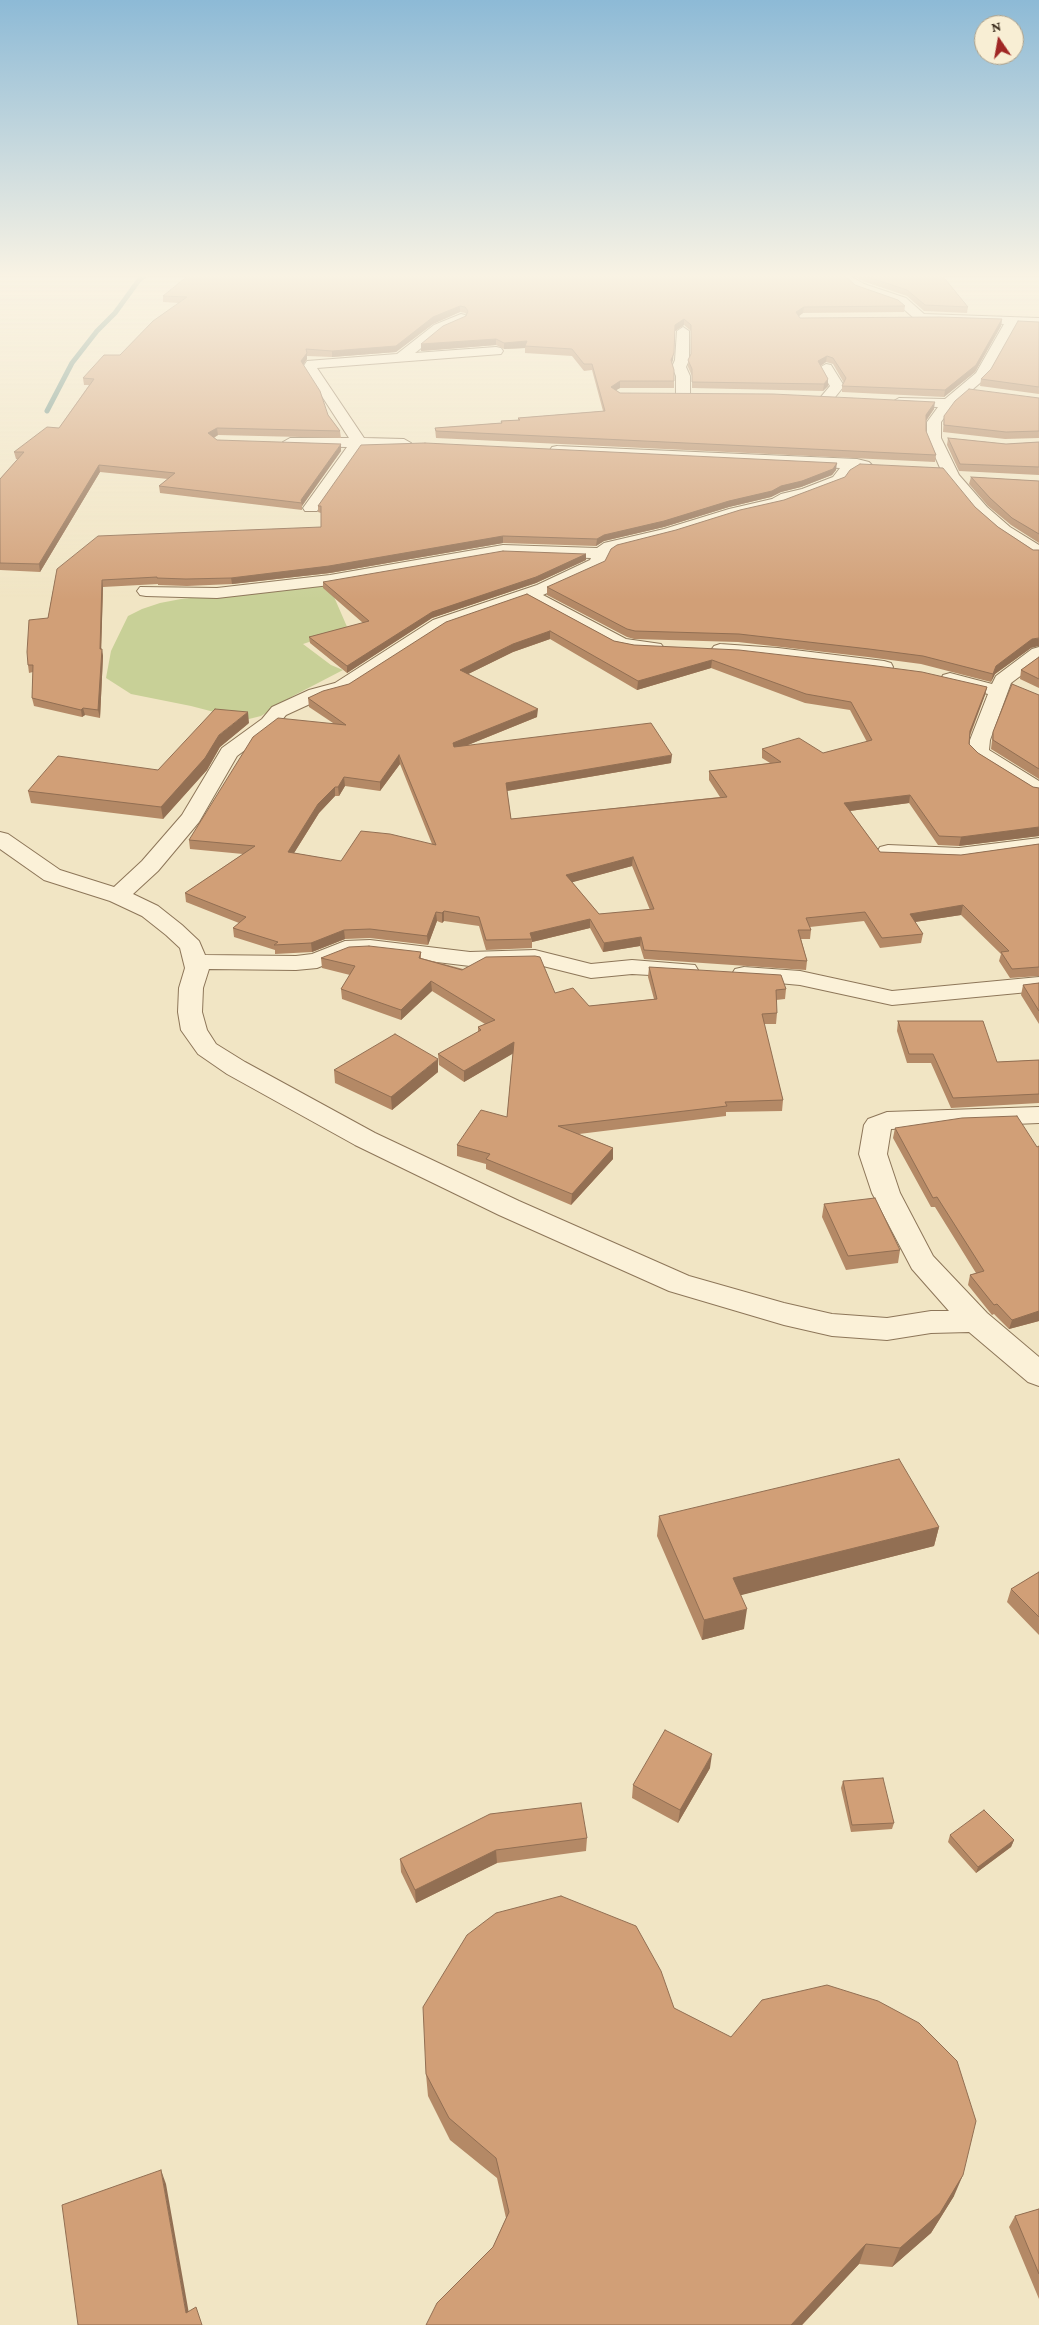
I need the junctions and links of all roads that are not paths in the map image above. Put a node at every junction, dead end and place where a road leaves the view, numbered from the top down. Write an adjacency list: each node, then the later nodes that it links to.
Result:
1 (320, 382): 19 (street)
2 (683, 382): 8 (street)
3 (835, 382): 11 (street)
4 (972, 382): 5 (street)
5 (964, 389): 6 (street); 14 (street)
6 (984, 392)
7 (665, 394): 8 (street)
8 (683, 394): 9 (street)
9 (699, 394)
10 (809, 397): 11 (street)
11 (827, 398): 12 (street)
12 (845, 399)
13 (881, 401): 14 (street)
14 (948, 402): 15 (street)
15 (934, 438): 16 (street); 22 (street)
16 (952, 440)
17 (277, 442): 19 (street)
18 (416, 443): 19 (street)
19 (356, 444): 24 (street)
20 (539, 449): 26 (street)
21 (929, 468): 22 (street)
22 (950, 473): 23 (street); 25 (street)
23 (974, 478)
24 (311, 508)
25 (1039, 552)
26 (601, 553): 27 (street); 28 (street)
27 (146, 591)
28 (529, 594): 29 (street); 40 (street)
29 (671, 648)
30 (700, 649): 32 (street)
31 (1039, 652): 34 (street)
32 (903, 670)
33 (930, 674): 34 (street)
34 (1001, 685): 35 (street); 36 (street)
35 (1021, 688)
36 (1039, 790)
37 (0, 839): 40 (street)
38 (1039, 846): 39 (street)
39 (888, 852)
40 (118, 896): 41 (street)
41 (196, 962): 42 (street); 44 (street)
42 (1039, 984)
43 (1035, 1121): 44 (street)
44 (976, 1322): 45 (street)
45 (1039, 1374)

